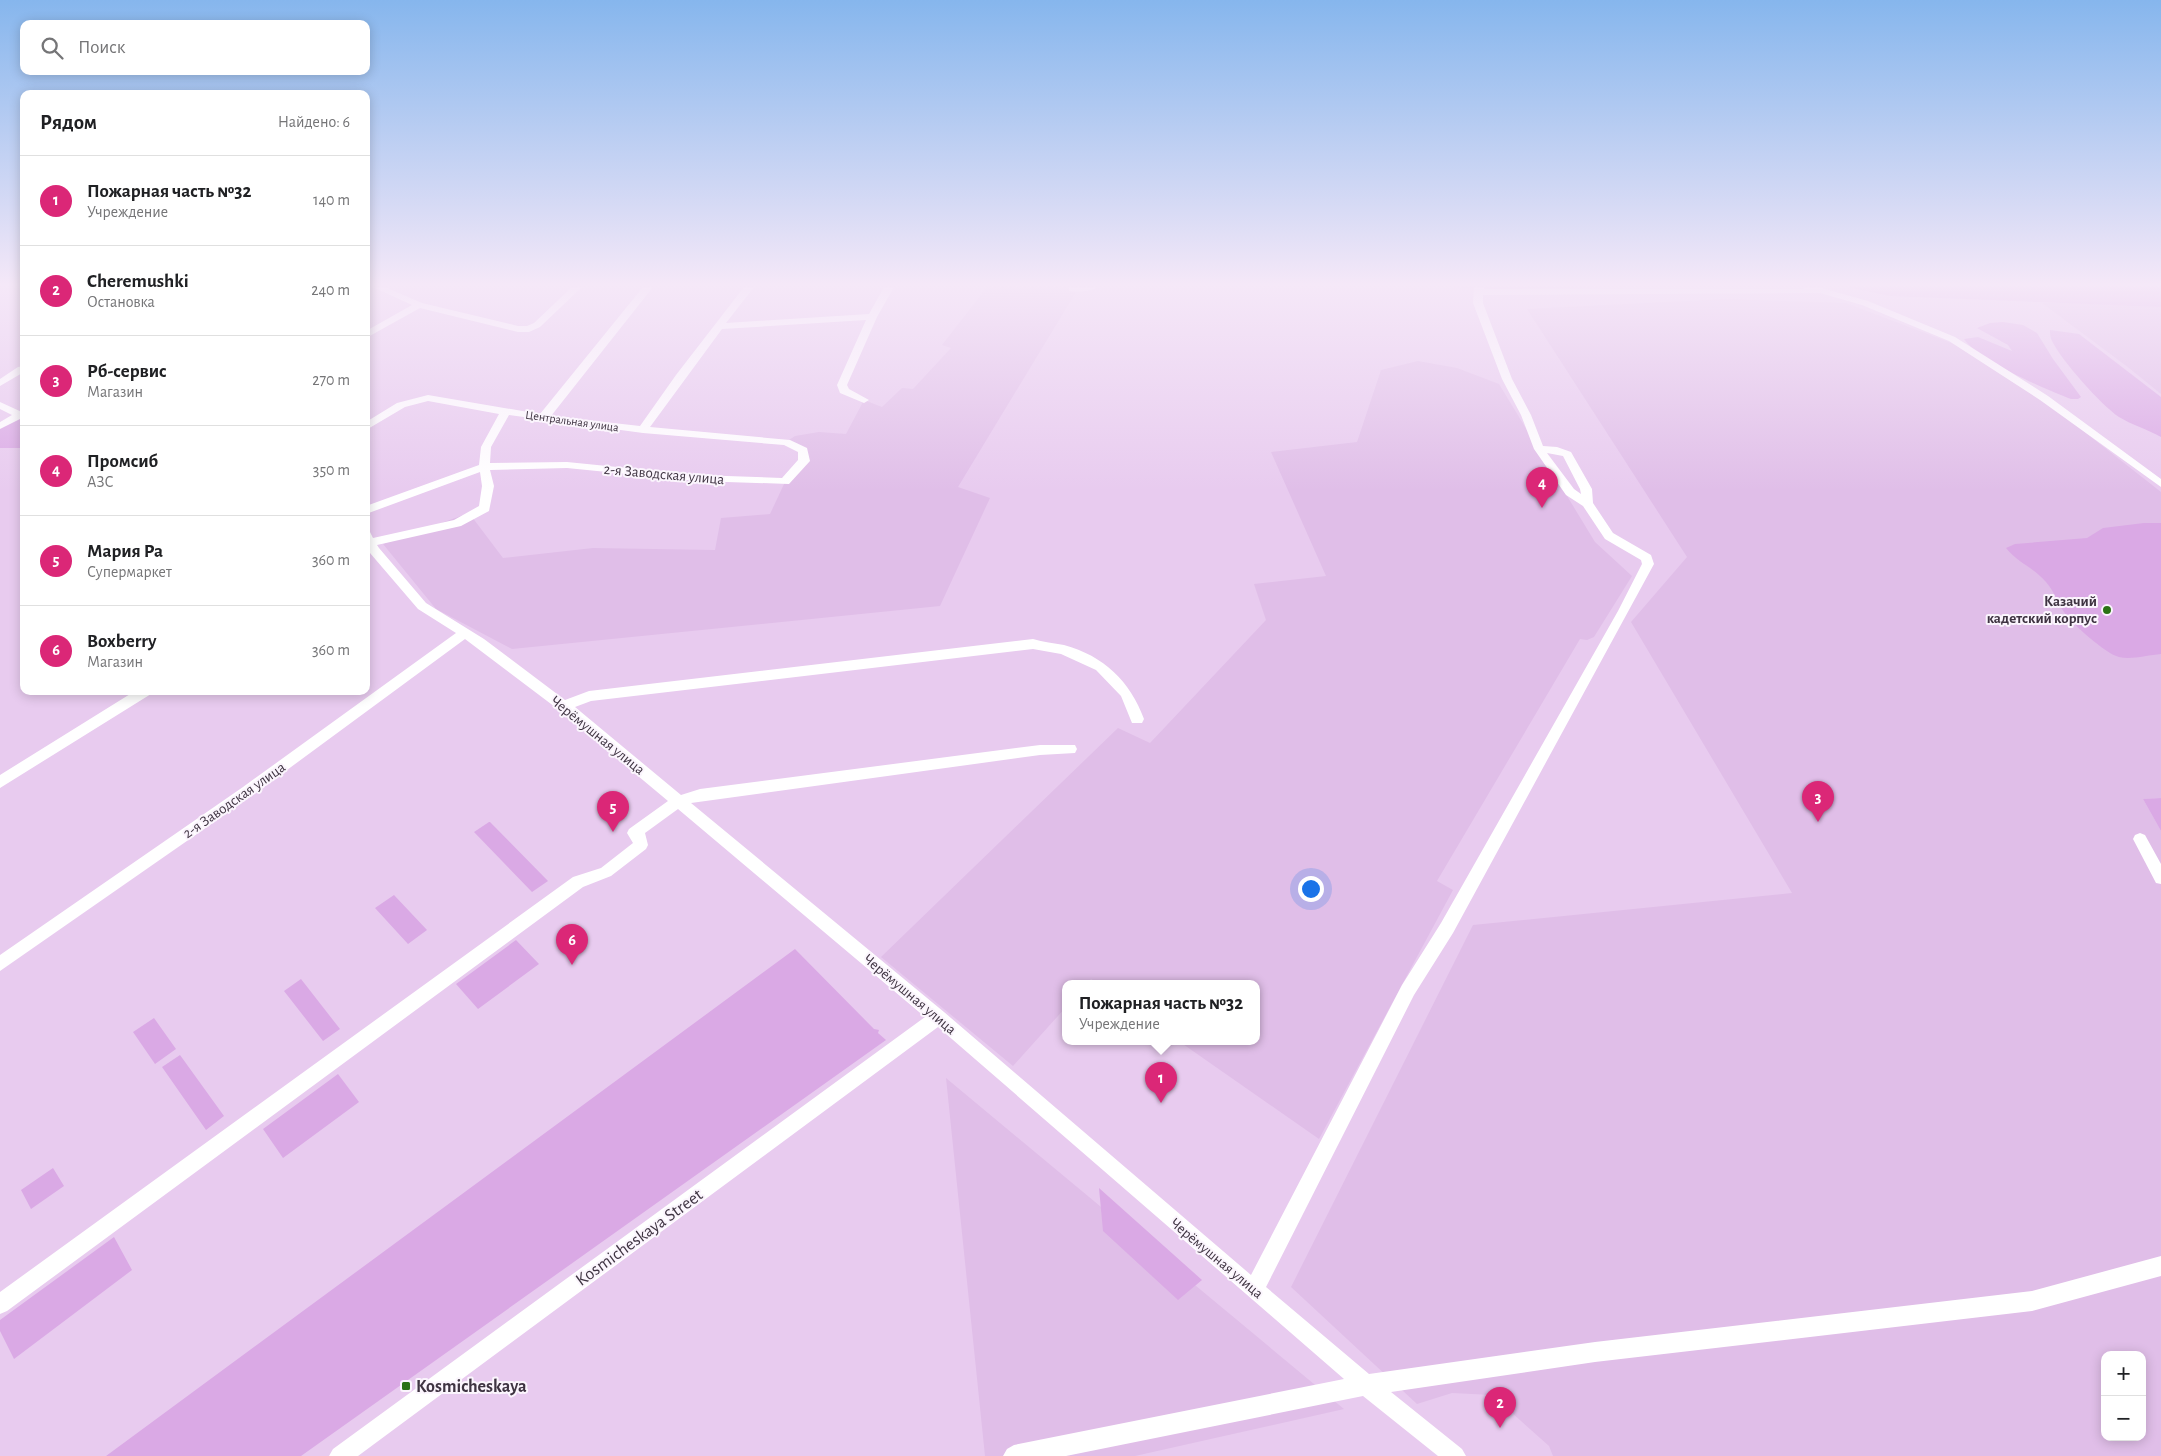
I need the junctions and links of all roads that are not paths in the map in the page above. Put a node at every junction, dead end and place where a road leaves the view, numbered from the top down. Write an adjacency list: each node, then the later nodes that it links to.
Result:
1 (594, 355): 13 (street)
2 (699, 355): 16 (street)
3 (855, 355): 10 (street)
4 (1498, 355): 35 (street)
5 (1977, 355): 19 (street)
6 (20, 370): 8 (street)
7 (20, 371): 9 (street)
8 (0, 374)
9 (0, 383)
10 (864, 400)
11 (0, 405): 15 (street)
12 (506, 411): 13 (street, Центральная улица); 14 (street, Центральная улица); 18 (street)
13 (543, 418): 16 (street, Центральная улица)
14 (370, 424)
15 (0, 426)
16 (643, 430): 17 (street, Центральная улица)
17 (786, 442): 18 (street, 2-я Заводская улица)
18 (484, 467): 20 (street); 21 (street)
19 (2161, 484)
20 (370, 509)
21 (370, 546)
22 (370, 547): 23 (street, Черёмушная улица)
23 (465, 633): 25 (street, Черёмушная улица); 32 (street, 2-я Заводская улица)
24 (140, 695): 28 (street)
25 (564, 706): 26 (street); 29 (street, Черёмушная улица)
26 (1136, 719)
27 (1070, 749): 29 (street)
28 (0, 782)
29 (678, 801): 33 (street, Черёмушная улица); 36 (street)
30 (2140, 839): 31 (street)
31 (2161, 878)
32 (0, 964)
33 (938, 1017): 35 (street, Черёмушная улица); 38 (street, Kosmicheskaya Street)
34 (2161, 1266): 37 (street)
35 (1254, 1290): 37 (street, Черёмушная улица)
36 (0, 1304)
37 (1366, 1385): 39 (street); 40 (street, Черёмушная улица)
38 (340, 1456)
39 (1014, 1456)
40 (1455, 1456)

